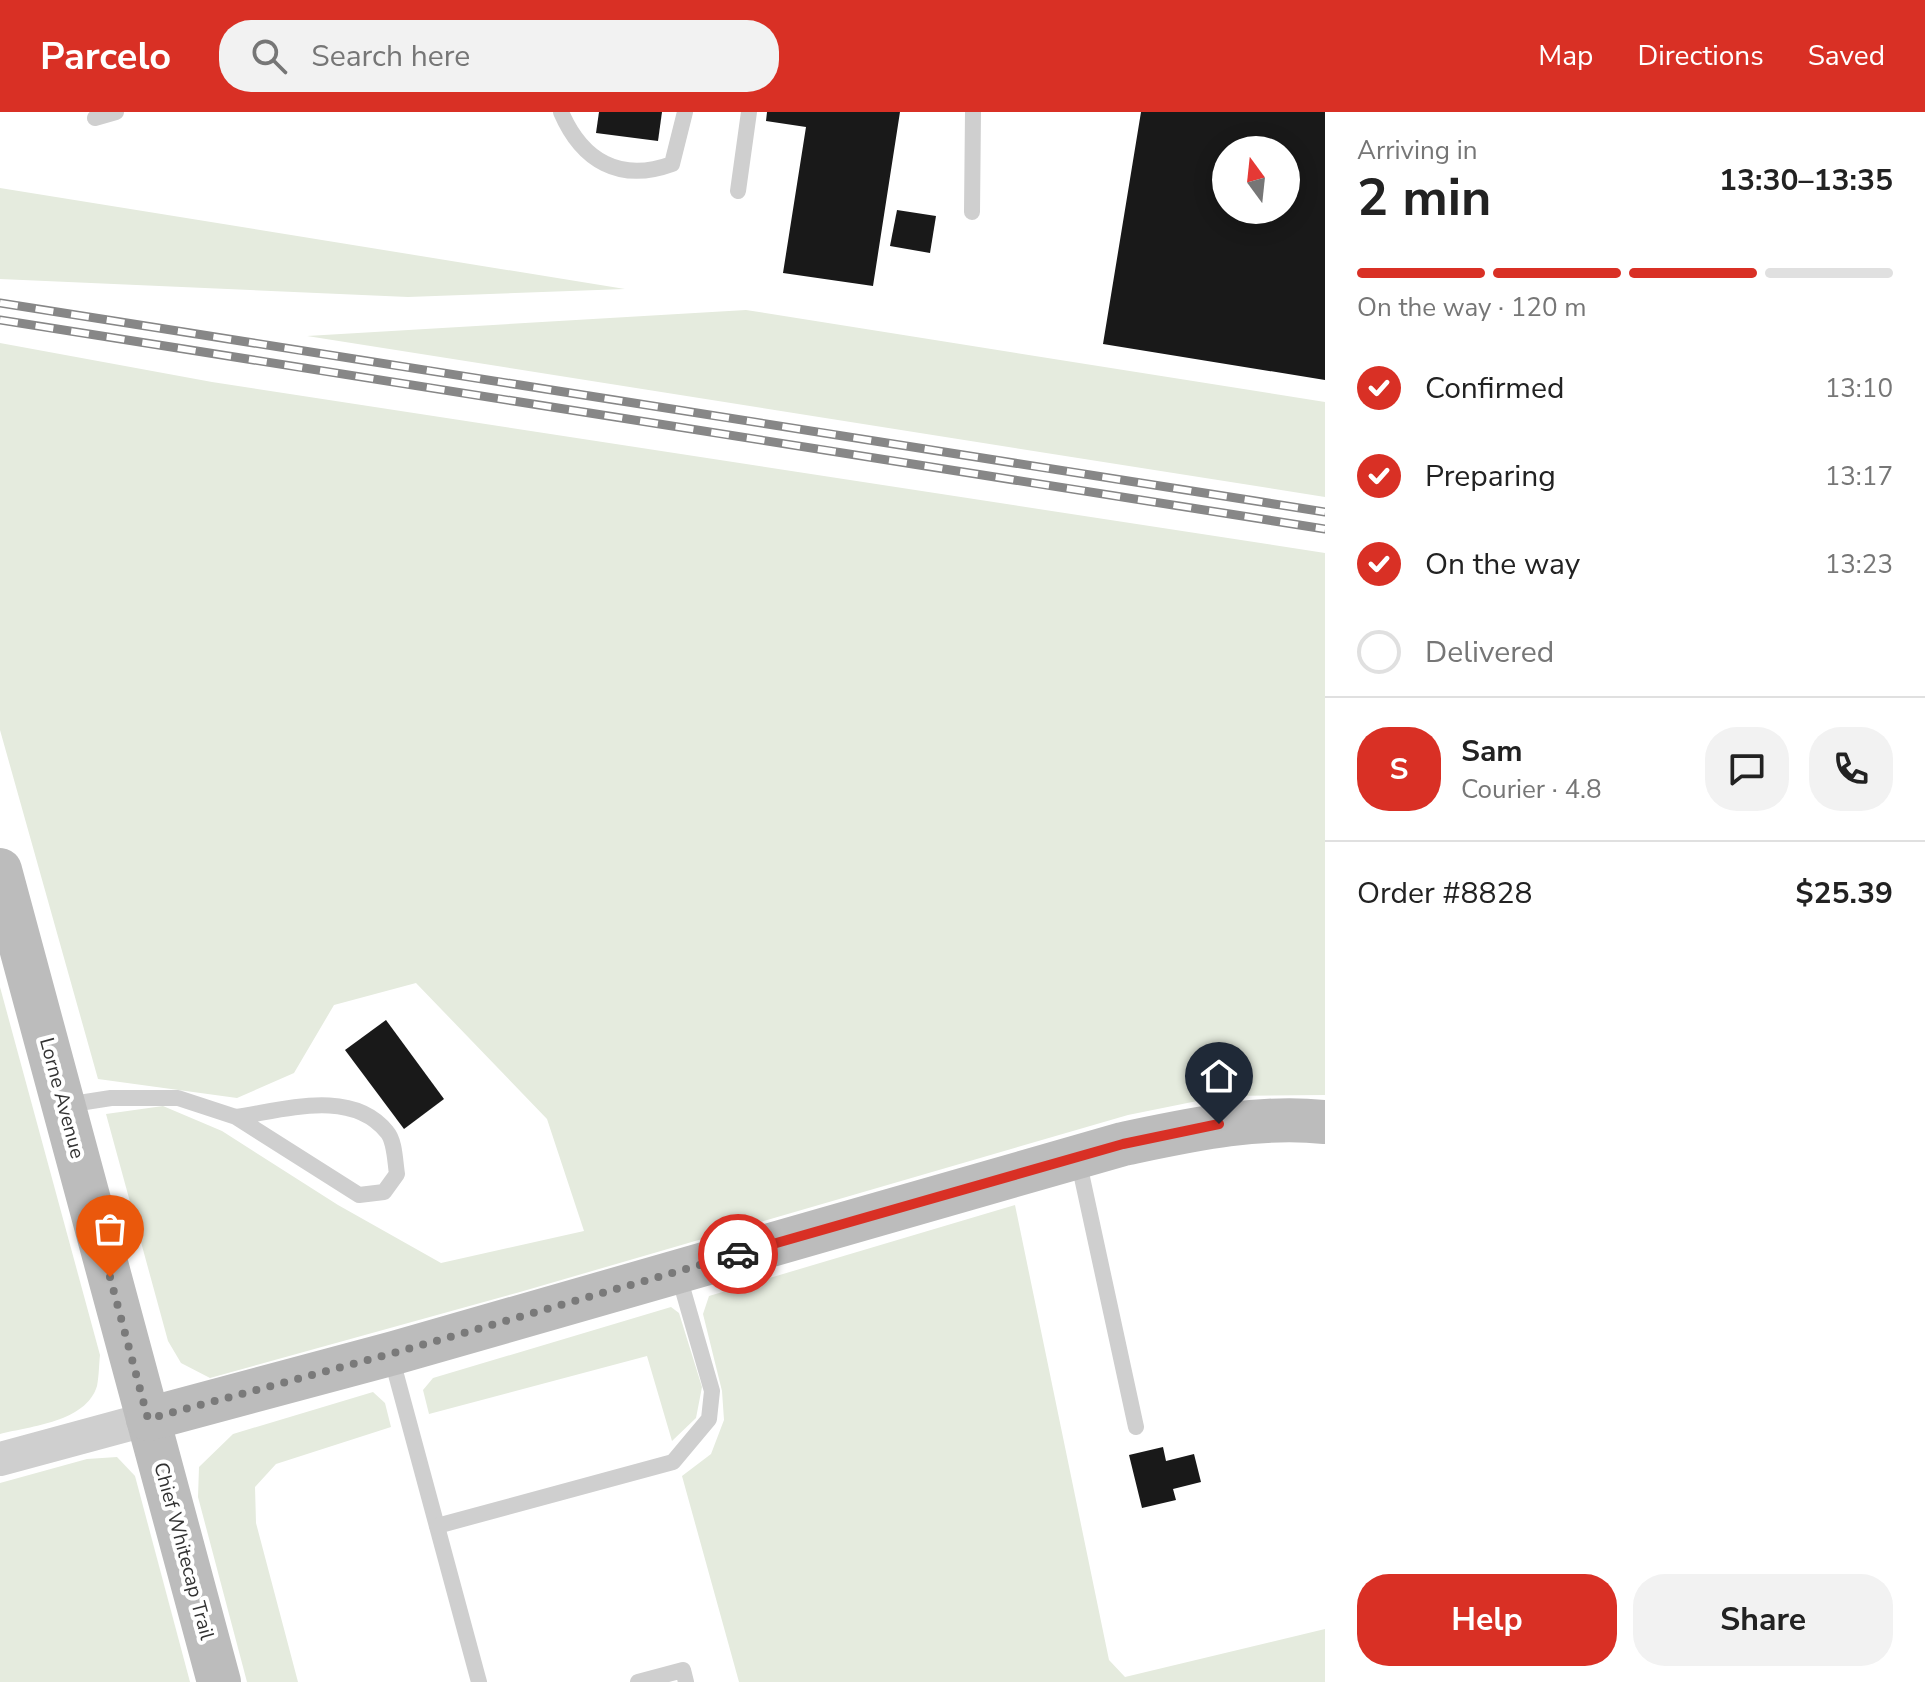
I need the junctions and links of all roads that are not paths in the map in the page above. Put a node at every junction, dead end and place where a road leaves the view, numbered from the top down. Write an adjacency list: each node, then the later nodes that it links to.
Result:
1 (116, 112): 6 (lane)
2 (561, 112): 3 (lane)
3 (685, 112)
4 (749, 112): 7 (lane)
5 (973, 112): 8 (lane)
6 (95, 118)
7 (738, 191)
8 (972, 212)
9 (0, 870): 10 (street, Lorne Avenue)
10 (64, 1105): 11 (lane); 16 (street, Lorne Avenue)
11 (236, 1117): 11 (lane)
12 (1325, 1122): 13 (street)
13 (1078, 1157): 14 (street); 17 (lane)
14 (677, 1271): 15 (street); 19 (lane)
15 (391, 1354): 16 (street); 19 (lane)
16 (148, 1419): 18 (street); 20 (street, Chief Whitecap Trail)
17 (1136, 1427)
18 (0, 1459)
19 (437, 1526): 21 (lane)
20 (219, 1682)
21 (479, 1682)
22 (638, 1682): 23 (lane)
23 (686, 1682)

